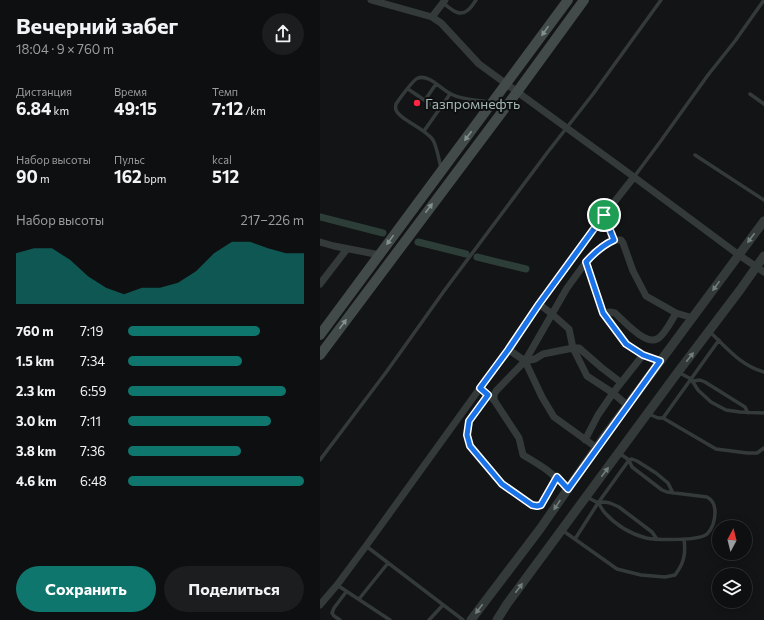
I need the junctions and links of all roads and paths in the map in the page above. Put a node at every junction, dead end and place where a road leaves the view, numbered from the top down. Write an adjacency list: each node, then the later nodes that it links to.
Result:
1 (371, 0): 8 (street)
2 (476, 0): 7 (lane)
3 (568, 0): 10 (main road, one-way to 10)
4 (584, 0): 12 (main road)
5 (661, 0): 19 (lane)
6 (764, 0): 23 (lane)
7 (444, 1): 8 (street)
8 (432, 17): 10 (street)
9 (436, 84): 11 (lane); 13 (lane); 15 (lane)
10 (506, 84): 12 (street); 16 (main road)
11 (408, 89): 15 (lane); 20 (lane)
12 (517, 92): 19 (street); 46 (main road, one-way to 12)
13 (450, 94): 16 (lane); 18 (lane)
14 (750, 94): 17 (lane)
15 (425, 100): 18 (lane)
16 (492, 102): 22 (main road, one-way to 22)
17 (764, 104)
18 (440, 110): 20 (lane)
19 (566, 127): 23 (street); 67 (lane)
20 (424, 131): 22 (lane)
21 (695, 155): 24 (lane)
22 (442, 171): 30 (main road, one-way to 30)
23 (634, 177): 25 (street); 31 (street)
24 (764, 200)
25 (604, 215): 27 (street); 36 (street)
26 (764, 221): 31 (street, one-way to 31)
27 (614, 240): 33 (street); 38 (street)
28 (320, 242): 29 (street)
29 (347, 249): 30 (street); 35 (street)
30 (380, 255): 42 (main road)
31 (739, 255): 34 (street); 40 (street, one-way to 40)
32 (764, 256): 34 (street)
33 (586, 262): 37 (street); 39 (street)
34 (760, 270): 41 (street)
35 (320, 284)
36 (539, 304): 39 (street); 45 (street)
37 (603, 313): 38 (street); 47 (street)
38 (676, 313): 40 (street)
39 (552, 314): 44 (street); 48 (street)
40 (693, 318): 49 (street)
41 (710, 332): 43 (lane); 50 (street, one-way to 41)
42 (320, 335)
43 (719, 340): 51 (lane); 52 (lane)
44 (573, 348): 48 (street); 53 (street); 55 (street)
45 (508, 350): 48 (street); 54 (street)
46 (320, 355)
47 (643, 355): 49 (street); 53 (street)
48 (525, 361): 57 (street); 63 (street)
49 (660, 361): 58 (street)
50 (678, 372): 52 (lane); 59 (street)
51 (764, 372)
52 (692, 380): 60 (lane); 60 (lane); 62 (lane)
53 (620, 384): 55 (street)
54 (480, 388): 56 (street); 78 (street)
55 (614, 393): 58 (street); 63 (street)
56 (488, 395): 57 (street); 69 (lane)
57 (494, 400): 69 (street)
58 (628, 406): 64 (street)
59 (649, 413): 62 (lane); 66 (street)
60 (748, 413): 61 (lane)
61 (764, 413)
62 (663, 418): 65 (lane)
63 (585, 440): 64 (street)
64 (597, 448): 70 (street)
65 (764, 448)
66 (619, 453): 68 (lane); 72 (street, one-way to 66)
67 (320, 460)
68 (629, 460): 71 (lane); 71 (lane); 73 (lane)
69 (557, 477): 70 (street)
70 (568, 489): 91 (street, one-way to 91)
71 (673, 493): 77 (lane)
72 (586, 497): 73 (lane); 74 (street)
73 (598, 504): 75 (lane); 76 (lane); 76 (lane)
74 (562, 530): 75 (lane); 92 (street, one-way to 74)
75 (575, 539): 77 (lane)
76 (657, 539): 77 (lane)
77 (684, 539)
78 (366, 546): 79 (lane); 80 (street)
79 (388, 563): 82 (lane); 84 (lane)
80 (337, 585): 81 (lane); 83 (street)
81 (346, 592): 82 (lane); 85 (lane)
82 (359, 599): 88 (lane)
83 (320, 605)
84 (443, 605): 89 (lane); 90 (lane)
85 (334, 616): 86 (lane); 87 (lane)
86 (331, 620)
87 (340, 620)
88 (390, 620)
89 (429, 620)
90 (463, 620)
91 (470, 620)
92 (497, 620)

